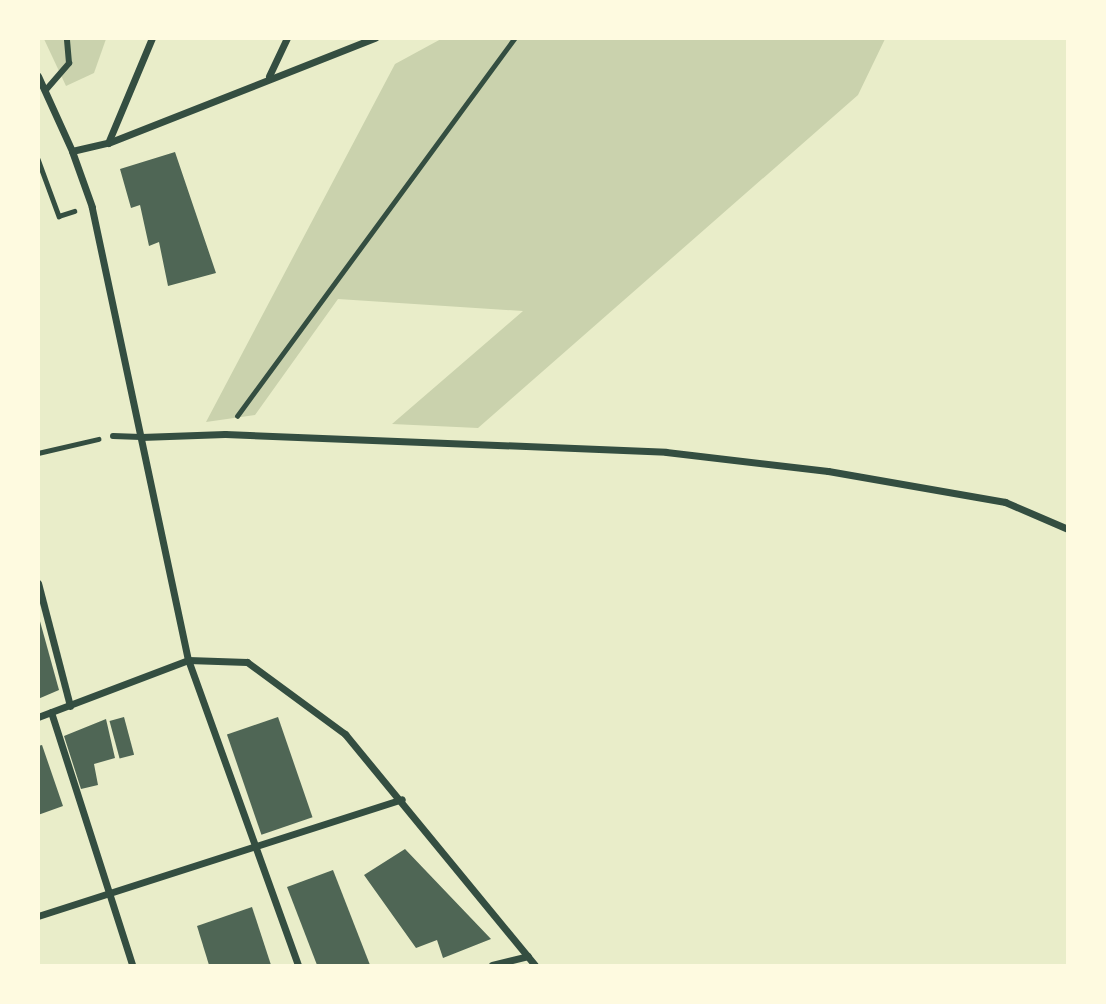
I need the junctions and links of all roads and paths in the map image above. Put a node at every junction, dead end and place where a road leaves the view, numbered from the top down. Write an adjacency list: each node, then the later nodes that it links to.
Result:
1 (67, 38): 8 (street)
2 (152, 38): 9 (street)
3 (286, 38): 7 (street)
4 (375, 38): 7 (street)
5 (515, 38): 13 (path)
6 (38, 76): 8 (street)
7 (269, 76): 9 (street)
8 (45, 91): 10 (street)
9 (108, 143): 10 (street)
10 (72, 151): 15 (street)
11 (38, 159): 12 (path)
12 (70, 212)
13 (225, 434): 15 (street); 17 (street)
14 (113, 436): 15 (street); 16 (path)
15 (141, 437): 19 (street)
16 (38, 453)
17 (1068, 529)
18 (38, 583): 20 (street)
19 (188, 660): 20 (street); 23 (street); 24 (street)
20 (70, 706): 21 (street)
21 (51, 712): 22 (street); 25 (street)
22 (38, 717)
23 (402, 799): 24 (street); 27 (street)
24 (256, 844): 25 (street); 29 (street)
25 (111, 892): 26 (street); 28 (street)
26 (38, 916)
27 (528, 956): 30 (street); 31 (street)
28 (132, 965)
29 (298, 965)
30 (492, 965)
31 (535, 965)

